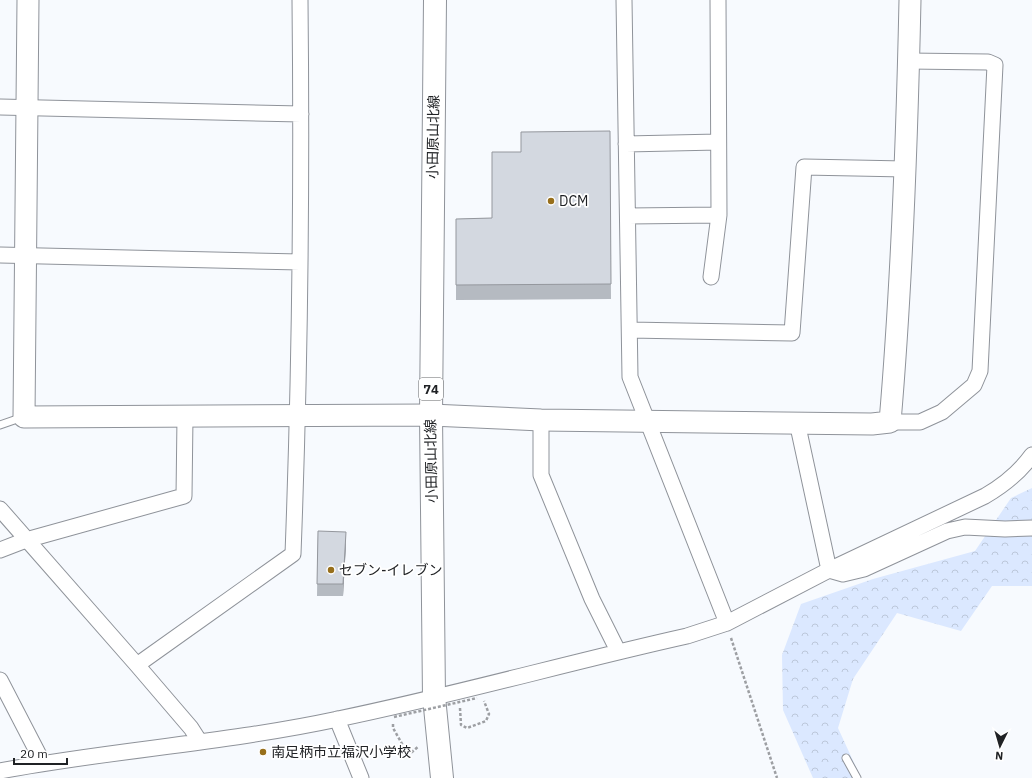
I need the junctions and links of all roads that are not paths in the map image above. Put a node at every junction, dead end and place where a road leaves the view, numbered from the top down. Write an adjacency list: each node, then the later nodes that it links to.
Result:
1 (28, 0): 9 (street)
2 (300, 0): 10 (street)
3 (435, 0): 21 (main road, 小田原山北線 / 74)
4 (624, 0): 12 (street)
5 (718, 0): 11 (street)
6 (910, 0): 7 (street)
7 (908, 61): 13 (street); 28 (street)
8 (0, 107): 9 (street)
9 (26, 107): 10 (street); 17 (street)
10 (301, 114): 18 (street)
11 (718, 142): 12 (street); 14 (street)
12 (626, 144): 15 (street)
13 (905, 169): 20 (street); 28 (street)
14 (719, 215): 15 (street); 19 (street)
15 (628, 216): 20 (street)
16 (0, 255): 17 (street)
17 (27, 255): 18 (street); 23 (street)
18 (300, 262): 22 (street)
19 (711, 277)
20 (630, 330): 26 (street)
21 (430, 415): 22 (street); 25 (street); 40 (main road, 小田原山北線 / 74)
22 (298, 416): 24 (street); 38 (street)
23 (24, 417): 24 (street); 29 (lane)
24 (185, 417): 33 (street)
25 (540, 420): 26 (street); 37 (street)
26 (647, 421): 27 (street); 36 (street)
27 (796, 422): 28 (street); 35 (street)
28 (890, 422)
29 (0, 426)
30 (1032, 456): 35 (street)
31 (0, 508): 33 (street)
32 (1032, 528): 35 (street)
33 (26, 540): 34 (street); 38 (street)
34 (0, 550)
35 (829, 570): 36 (street)
36 (727, 623): 37 (street)
37 (618, 651): 40 (street)
38 (137, 665): 42 (street)
39 (0, 680): 44 (street)
40 (434, 697): 41 (street); 47 (main road, 小田原山北線 / 74)
41 (337, 719): 42 (street); 46 (street)
42 (200, 742): 44 (street)
43 (846, 758): 48 (lane)
44 (43, 763): 45 (street)
45 (0, 771)
46 (361, 778)
47 (442, 778)
48 (857, 778)

